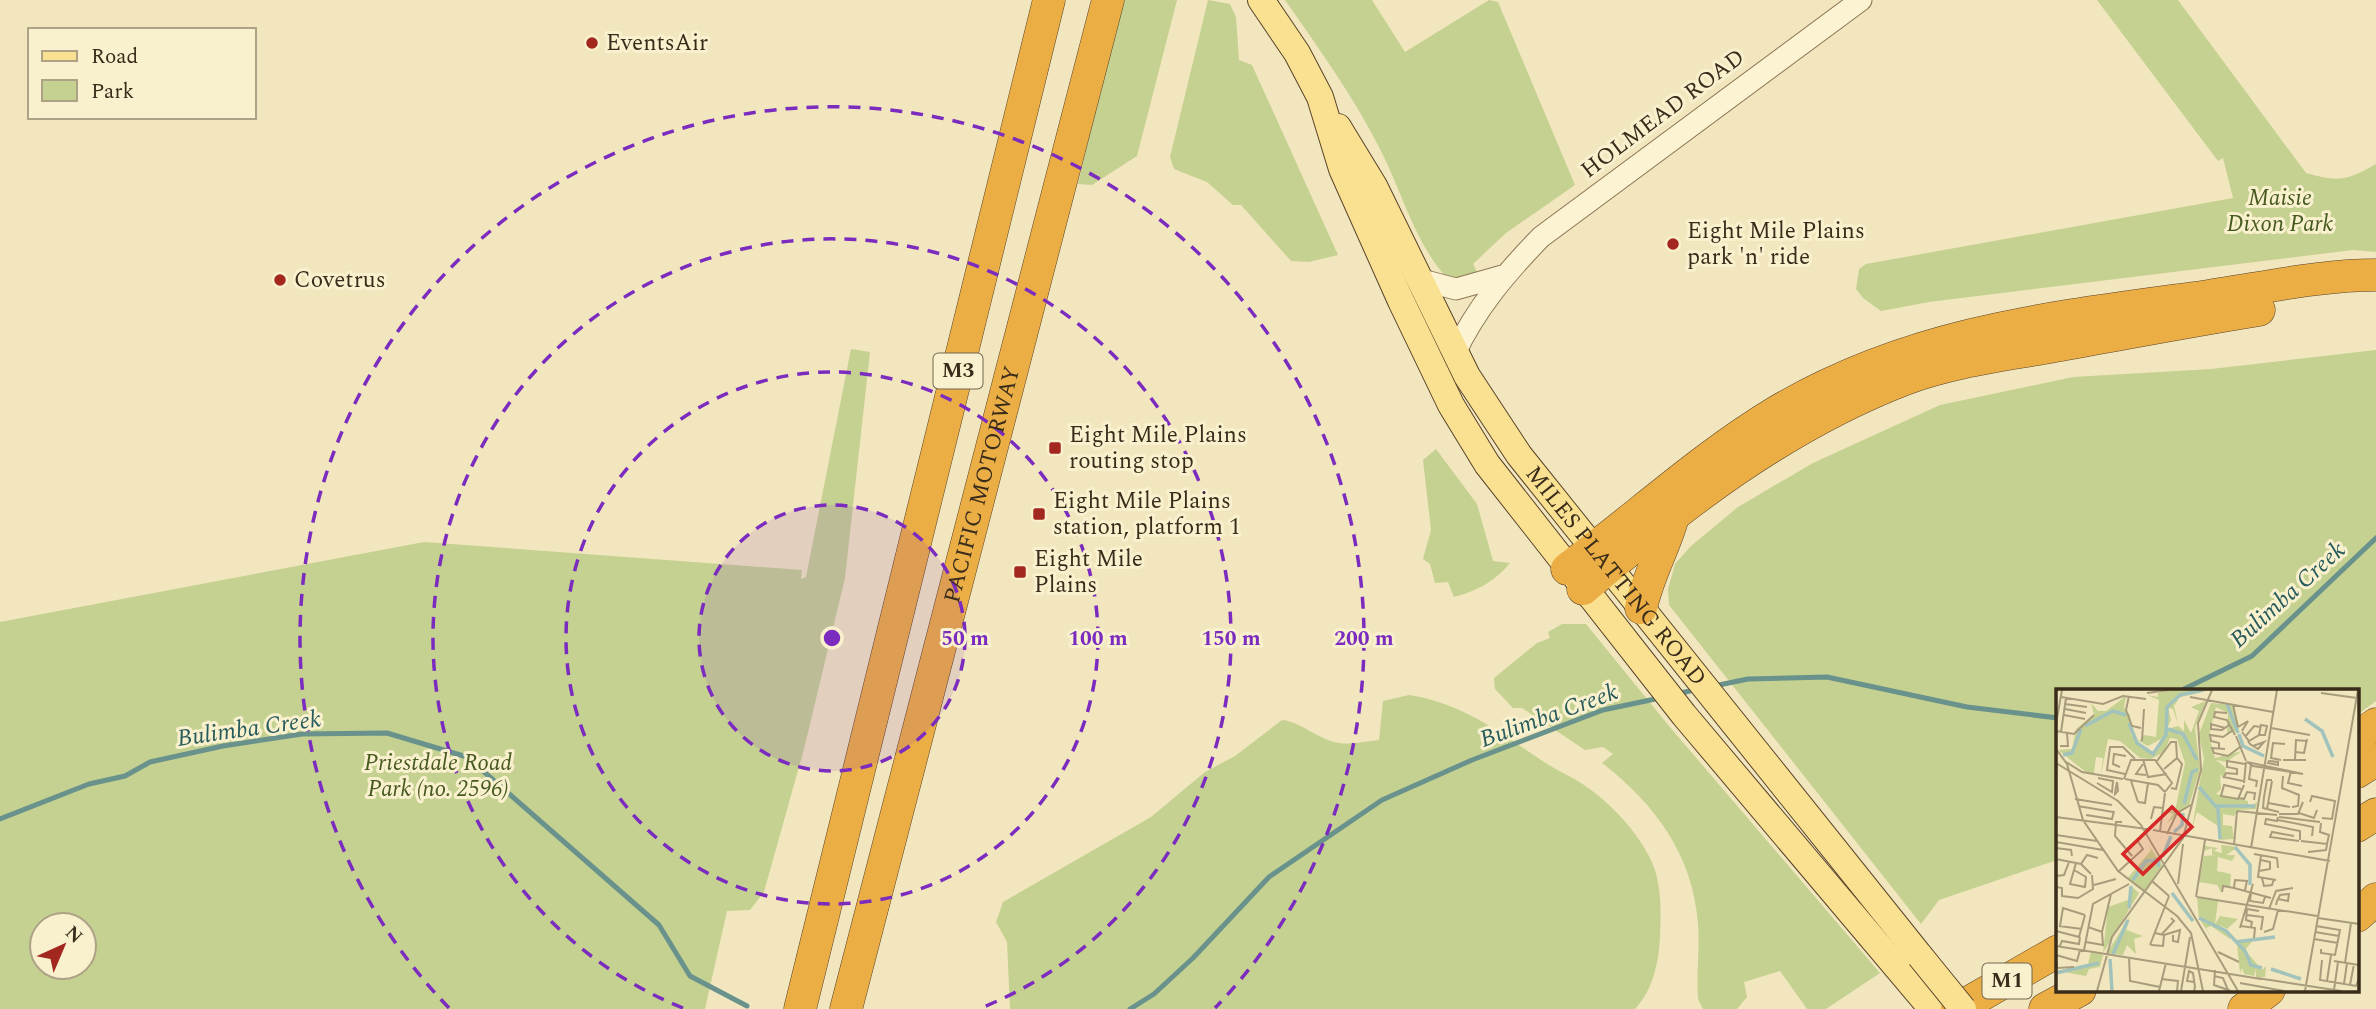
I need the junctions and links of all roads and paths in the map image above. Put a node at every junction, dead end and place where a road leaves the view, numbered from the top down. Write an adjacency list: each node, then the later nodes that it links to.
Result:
1 (1049, 0): 28 (highway, M3)
2 (1108, 0): 29 (highway, PACIFIC MOTORWAY / M3)
3 (1261, 0): 5 (main road, MILES PLATTING ROAD)
4 (1861, 0): 7 (street, HOLMEAD ROAD)
5 (1325, 108): 8 (main road, MILES PLATTING ROAD); 13 (main road, MILES PLATTING ROAD)
6 (2376, 275): 12 (highway)
7 (1502, 276): 8 (street, HOLMEAD ROAD); 10 (street, HOLMEAD ROAD)
8 (1418, 279): 10 (main road, MILES PLATTING ROAD)
9 (2376, 292): 11 (highway)
10 (1455, 352): 12 (main road, MILES PLATTING ROAD)
11 (1673, 516): 12 (highway); 14 (highway)
12 (1601, 558): 13 (highway); 14 (main road, MILES PLATTING ROAD)
13 (1575, 579): 24 (main road, MILES PLATTING ROAD)
14 (1641, 608): 24 (main road, MILES PLATTING ROAD)
15 (2376, 724): 16 (highway)
16 (2358, 736)
17 (2376, 760): 18 (highway)
18 (2358, 771)
19 (2376, 814): 20 (highway)
20 (2358, 825)
21 (2376, 899): 22 (highway)
22 (2358, 915)
23 (2056, 952): 31 (highway, M1)
24 (1909, 961): 30 (main road, MILES PLATTING ROAD); 32 (main road, MILES PLATTING ROAD, bridge)
25 (2076, 992): 33 (highway)
26 (2099, 992): 34 (highway)
27 (2266, 992): 35 (highway)
28 (800, 1009)
29 (846, 1009)
30 (1932, 1009)
31 (1957, 1009)
32 (1963, 1009)
33 (2045, 1009)
34 (2077, 1009)
35 (2244, 1009)

